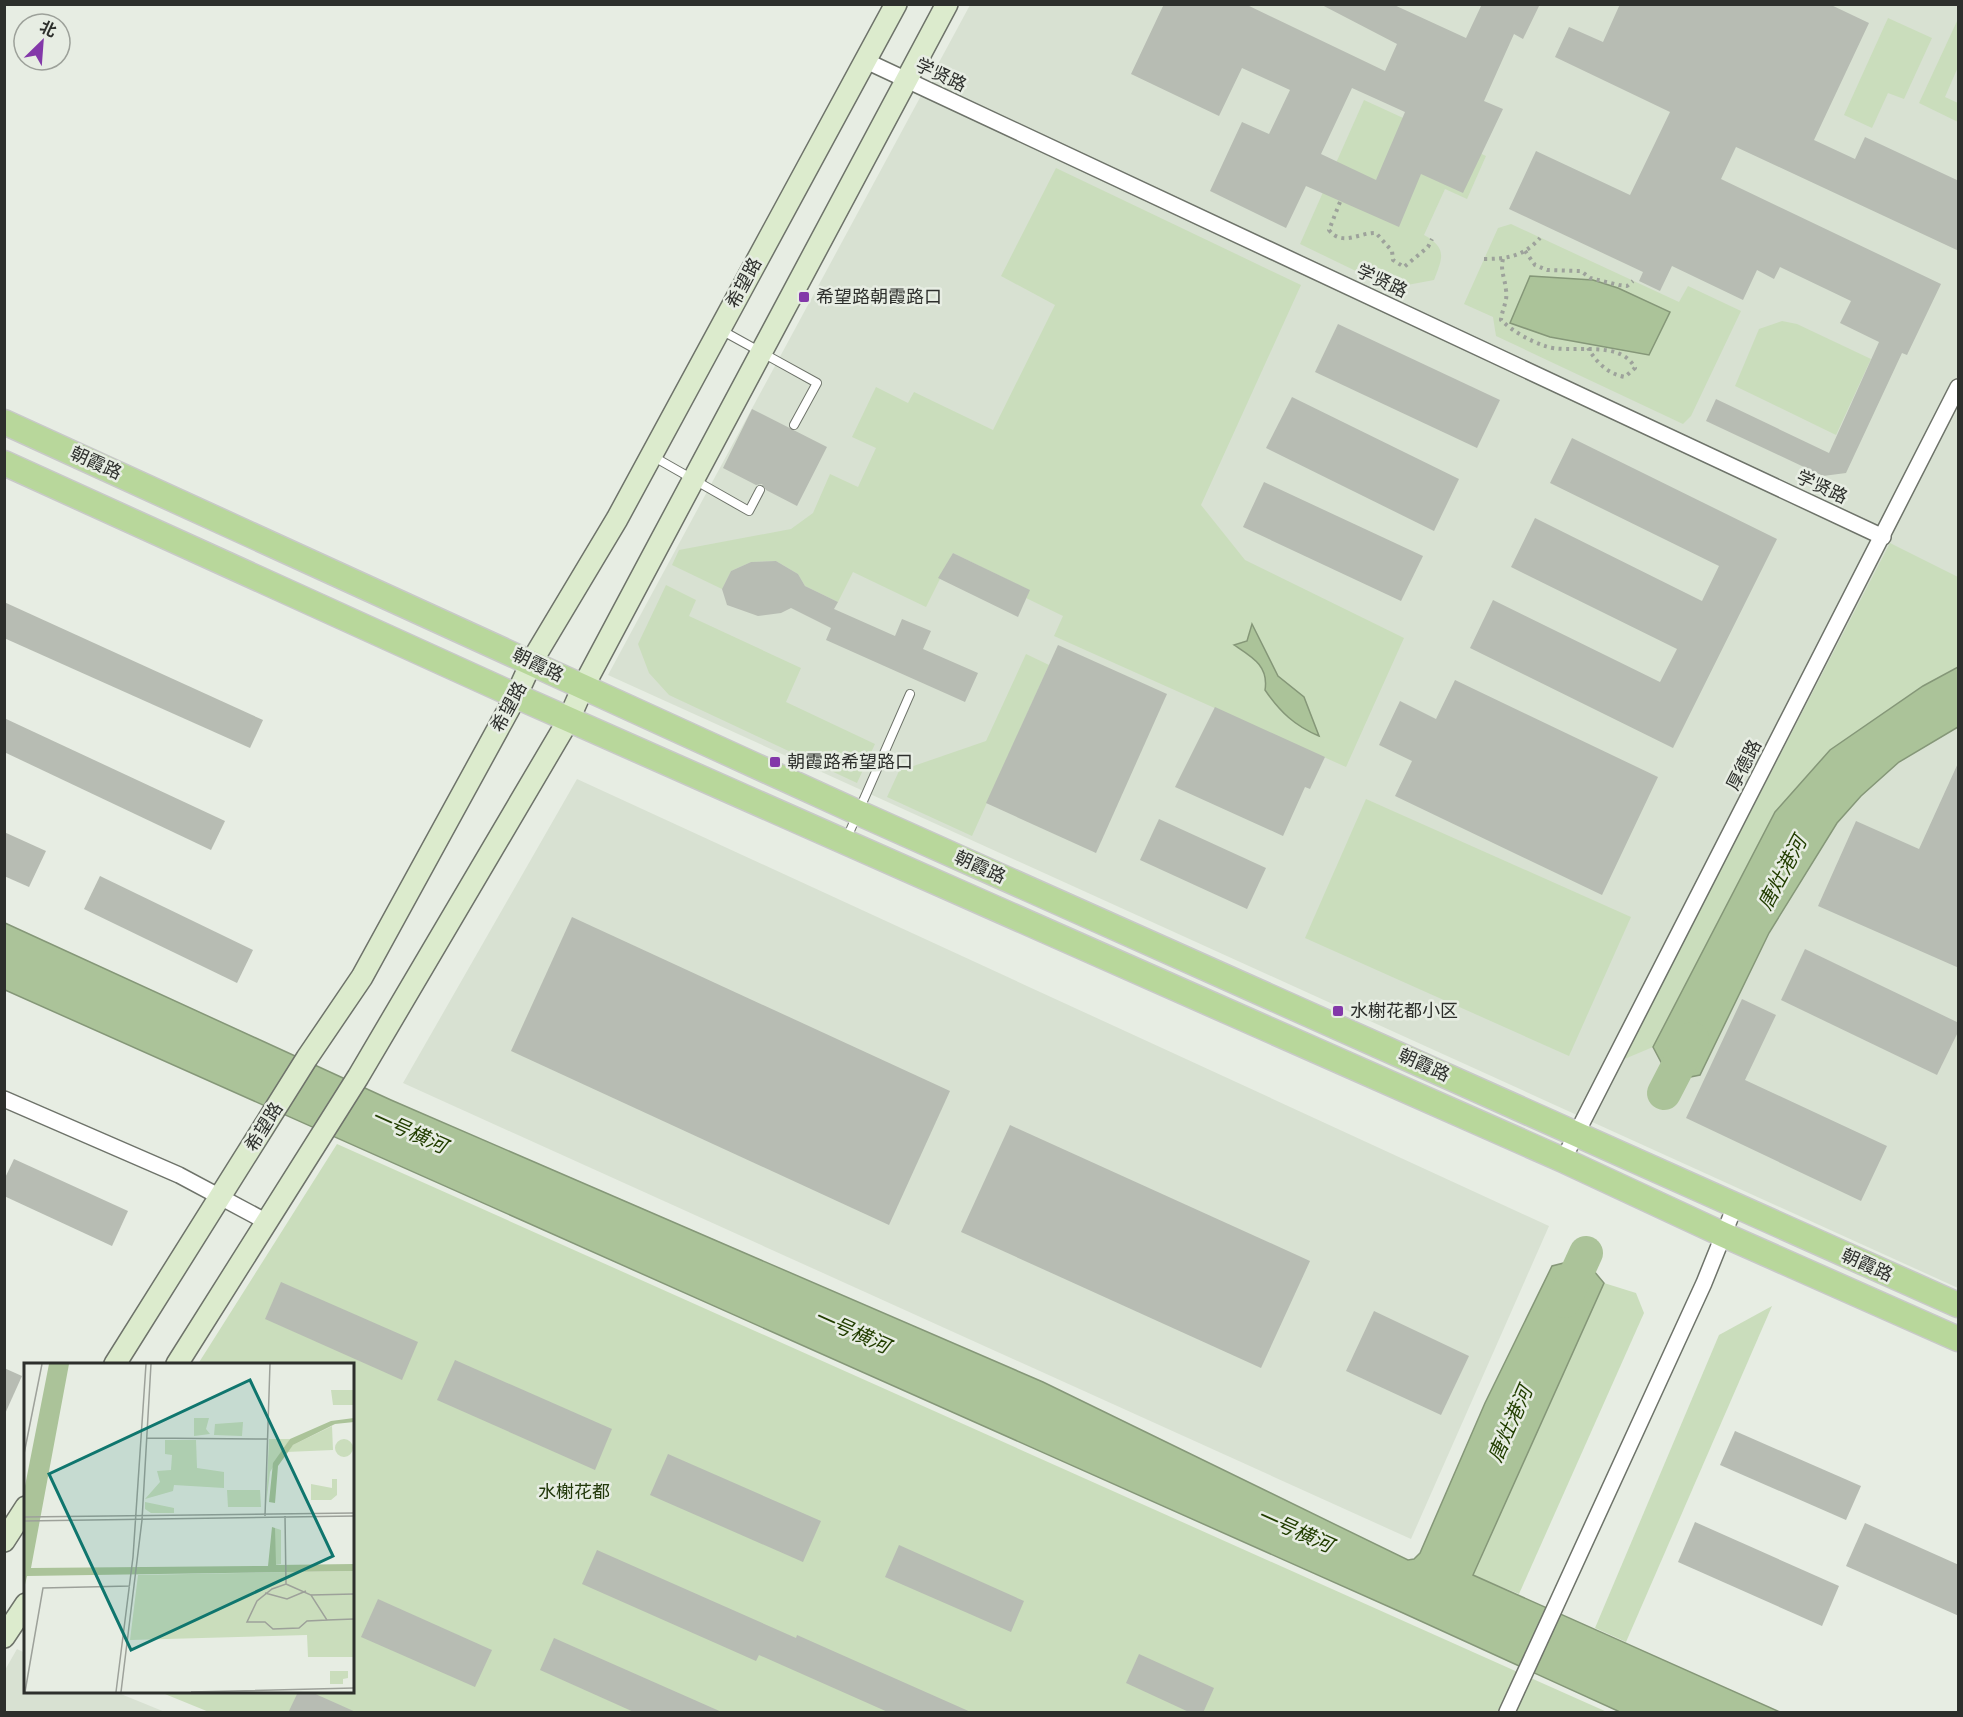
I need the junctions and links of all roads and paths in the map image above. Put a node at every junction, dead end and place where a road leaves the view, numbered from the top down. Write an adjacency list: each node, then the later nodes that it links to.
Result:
1 (896, 4): 3 (main road, 希望路)
2 (947, 4): 4 (main road)
3 (864, 60): 4 (street, 学贤路); 12 (main road, 希望路)
4 (905, 80): 20 (street, 学贤路); 22 (main road)
5 (1340, 202): 7 (path)
6 (1540, 238): 8 (path)
7 (1432, 239)
8 (1525, 251): 10 (path); 11 (path)
9 (1484, 259): 10 (path)
10 (1503, 259): 13 (path)
11 (1633, 281)
12 (719, 329): 16 (lane); 17 (main road, 希望路)
13 (1588, 348): 13 (path)
14 (1959, 387): 20 (street, 厚德路)
15 (4, 422): 21 (main road, 朝霞路)
16 (794, 425)
17 (651, 456): 19 (lane); 21 (main road, 希望路)
18 (4, 463): 24 (main road, 朝霞路)
19 (760, 490)
20 (1883, 537): 29 (street, 厚德路)
21 (532, 661): 22 (main road, 朝霞路); 24 (main road, 希望路)
22 (583, 687): 25 (main road); 26 (main road, 朝霞路)
23 (910, 694): 26 (lane)
24 (516, 696): 25 (main road, 朝霞路); 31 (main road, 希望路)
25 (569, 719): 27 (main road, 朝霞路); 33 (main road)
26 (859, 813): 27 (lane); 29 (main road, 朝霞路)
27 (846, 842): 30 (main road, 朝霞路)
28 (4, 1099): 31 (street)
29 (1577, 1133): 30 (street, 厚德路); 32 (main road, 朝霞路)
30 (1563, 1160): 34 (main road, 朝霞路)
31 (221, 1196): 33 (street); 37 (main road, 希望路)
32 (1735, 1206): 34 (street); 35 (main road, 朝霞路)
33 (267, 1222): 38 (main road)
34 (1724, 1235): 36 (main road, 朝霞路); 43 (street)
35 (1959, 1305)
36 (1959, 1339)
37 (116, 1363)
38 (178, 1363)
39 (24, 1510): 40 (main road)
40 (4, 1541)
41 (24, 1607): 42 (main road)
42 (4, 1637)
43 (1507, 1713)

